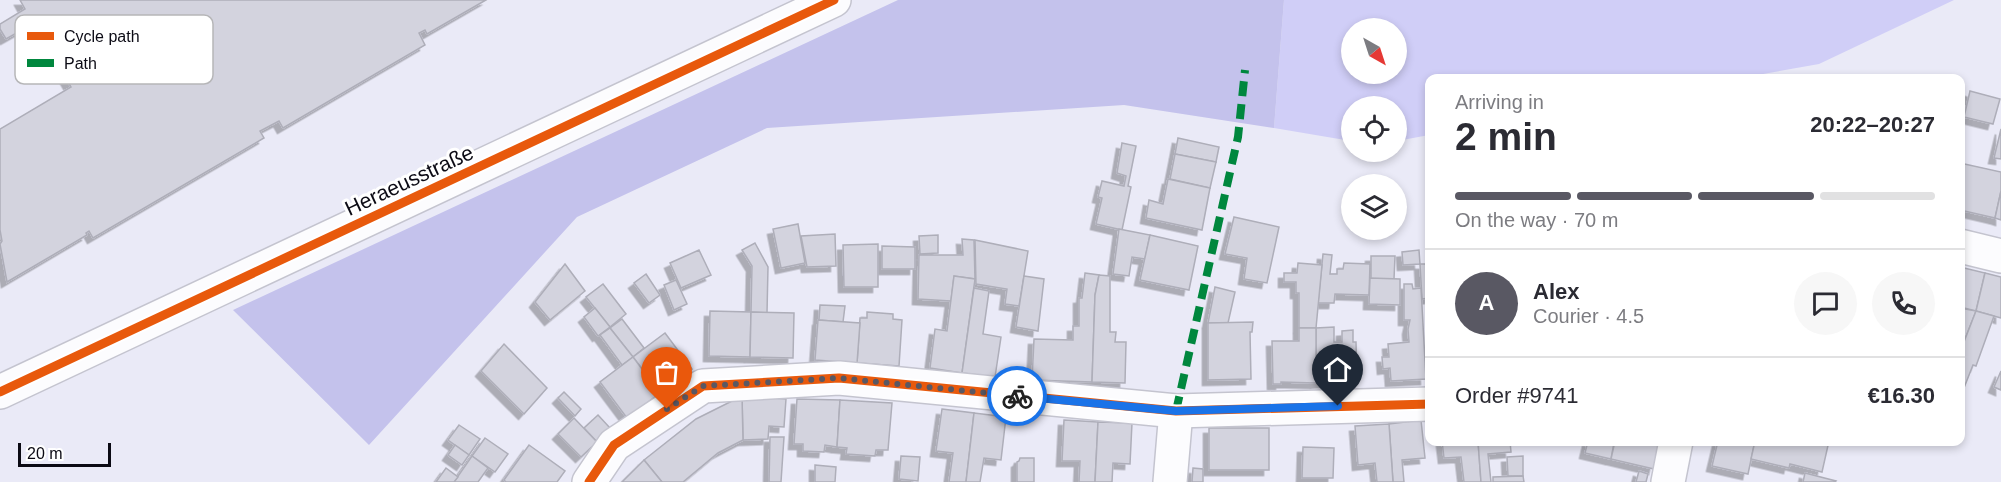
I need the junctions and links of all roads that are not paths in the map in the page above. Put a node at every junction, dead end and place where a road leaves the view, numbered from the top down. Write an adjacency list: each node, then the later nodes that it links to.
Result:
1 (834, 0): 4 (street, Heraeusstraße)
2 (1965, 247): 3 (street)
3 (2001, 256)
4 (0, 392)
5 (1425, 404): 6 (street)
6 (1176, 411): 8 (street); 9 (street)
7 (1675, 446): 10 (street)
8 (589, 482)
9 (1170, 482)
10 (1668, 482)

